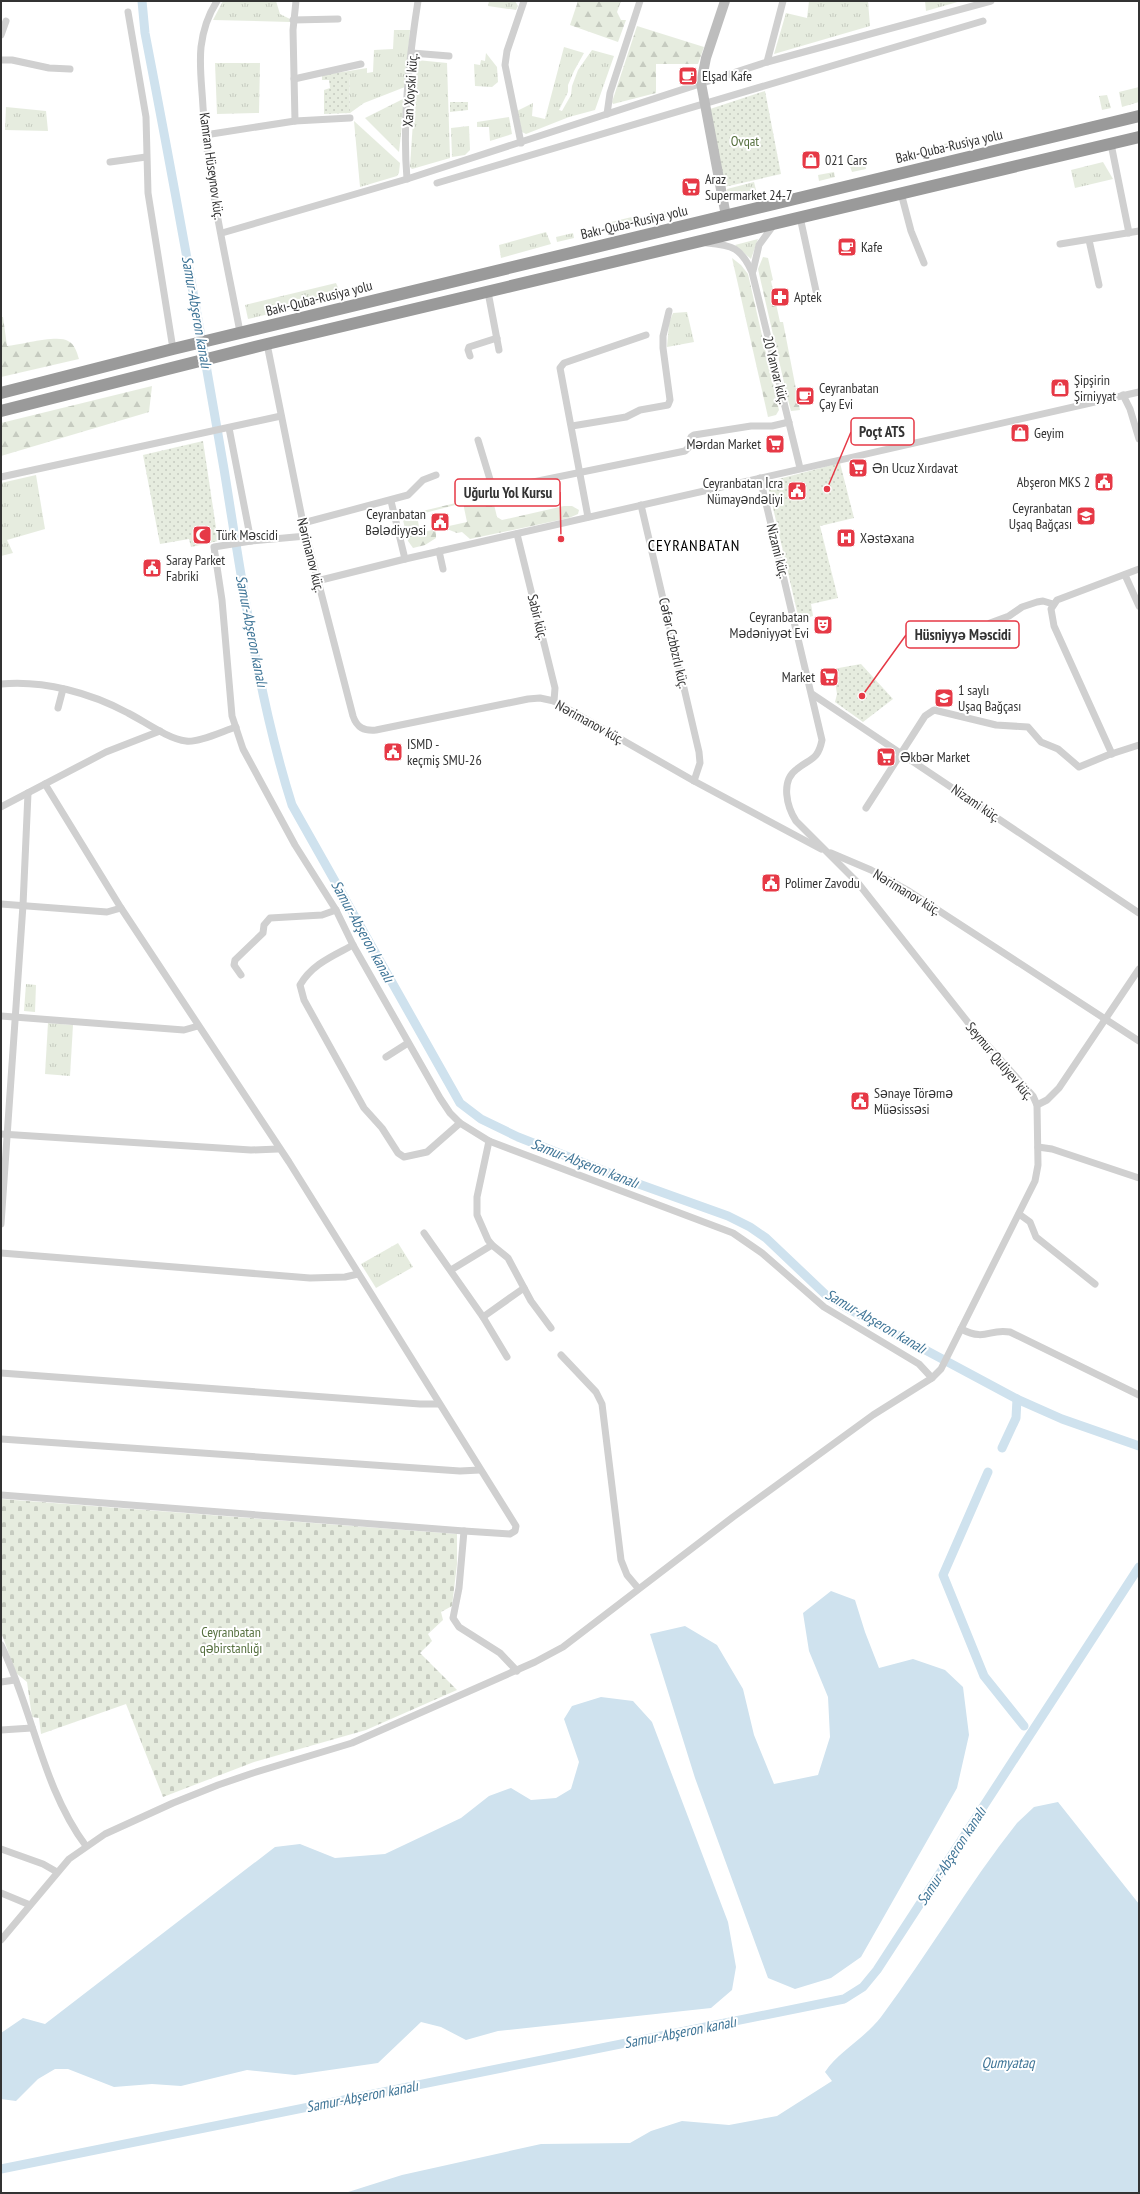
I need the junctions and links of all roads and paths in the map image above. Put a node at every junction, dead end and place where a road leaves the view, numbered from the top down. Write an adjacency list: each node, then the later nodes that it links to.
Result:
1 (217, 1): 28 (street, Kamran Hüseynov küç.)
2 (296, 1): 11 (street)
3 (418, 1): 15 (street, Xan Xoyski küç.)
4 (524, 1): 30 (street)
5 (640, 1): 24 (street)
6 (725, 1): 22 (street)
7 (783, 1): 18 (street)
8 (991, 1): 18 (street)
9 (128, 12): 32 (street)
10 (338, 19): 11 (street)
11 (293, 20): 21 (street)
12 (6, 21): 14 (street)
13 (983, 21): 23 (street)
14 (1, 34)
15 (412, 53): 16 (street); 34 (street, Xan Xoyski küç.)
16 (449, 56)
17 (1, 60): 20 (street)
18 (767, 62): 22 (street)
19 (361, 64): 21 (street)
20 (70, 68)
21 (294, 78): 27 (street)
22 (701, 83): 23 (street); 24 (street)
23 (704, 104): 35 (street); 37 (street)
24 (607, 114): 30 (street)
25 (1139, 116): 37 (highway, Bakı-Quba-Rusiya yolu)
26 (350, 118): 27 (street)
27 (296, 121): 28 (street)
28 (205, 135): 42 (street, Kamran Hüseynov küç.)
29 (1139, 137): 31 (highway)
30 (521, 143): 34 (street)
31 (1111, 144): 36 (highway); 41 (street)
32 (146, 157): 33 (street); 56 (street)
33 (110, 162)
34 (407, 179): 42 (street)
35 (437, 184)
36 (901, 193): 38 (highway); 46 (street)
37 (726, 216): 52 (highway, Bakı-Quba-Rusiya yolu)
38 (800, 217): 39 (highway); 50 (street)
39 (776, 223): 44 (highway); 47 (street)
40 (1139, 231): 41 (street)
41 (1129, 232): 43 (street)
42 (222, 233): 52 (street, Kamran Hüseynov küç.)
43 (1089, 240): 45 (street); 48 (street)
44 (697, 242): 47 (street); 49 (highway)
45 (1060, 244)
46 (924, 263)
47 (752, 272): 64 (street, 20 Yanvar küç.)
48 (1099, 285)
49 (488, 292): 54 (street); 55 (highway)
50 (818, 300)
51 (669, 311): 65 (street)
52 (235, 334): 56 (highway, Bakı-Quba-Rusiya yolu)
53 (646, 335): 65 (street)
54 (497, 338): 57 (street); 58 (street)
55 (267, 344): 62 (highway); 63 (street, Nərimanov küç.)
56 (177, 348): 59 (highway)
57 (499, 350)
58 (470, 356)
59 (1, 392)
60 (1139, 392): 61 (street)
61 (1123, 396): 67 (street); 69 (street)
62 (1, 411)
63 (281, 416): 66 (street); 77 (street, Nərimanov küç.)
64 (789, 422): 69 (street, 20 Yanvar küç.); 70 (street)
65 (572, 426): 70 (street)
66 (228, 428): 71 (street); 80 (street)
67 (1139, 439)
68 (478, 440): 70 (street)
69 (800, 468): 73 (street)
70 (580, 472): 76 (street)
71 (1, 476)
72 (436, 476): 74 (street)
73 (760, 478): 75 (street); 92 (street, Nizami küç.)
74 (390, 500): 77 (street); 82 (street)
75 (641, 505): 76 (street); 100 (street, Cəfər Czbbzrlı küç.)
76 (588, 517): 78 (street)
77 (303, 523): 79 (street, Nərimanov küç.)
78 (517, 534): 81 (street); 93 (street, Sabir küç.)
79 (306, 536): 80 (street); 86 (street, Nərimanov küç.)
80 (251, 541): 95 (street)
81 (439, 551): 82 (street); 83 (street)
82 (405, 559): 86 (street)
83 (443, 569)
84 (1139, 569): 85 (street)
85 (1125, 575): 87 (street); 88 (street)
86 (318, 582): 93 (street, Nərimanov küç.)
87 (1053, 604): 89 (street); 99 (street)
88 (1139, 606)
89 (990, 623)
90 (1, 684): 91 (street)
91 (63, 689): 94 (street); 96 (street)
92 (812, 694): 98 (street, Nizami küç.); 105 (street, Nizami küç.)
93 (554, 701): 100 (street, Nərimanov küç.)
94 (58, 708)
95 (236, 727): 96 (street); 109 (street)
96 (160, 731): 101 (street)
97 (1139, 745): 99 (street)
98 (902, 754): 99 (street); 104 (street); 110 (street, Nizami küç.)
99 (1112, 754)
100 (694, 781): 105 (street, Nərimanov küç.)
101 (45, 784): 102 (street); 108 (street)
102 (28, 793): 103 (street); 107 (street)
103 (1, 807)
104 (866, 808)
105 (826, 850): 116 (street, Nərimanov küç.); 121 (street, Seymur Quliyev küç.)
106 (1, 904): 107 (street)
107 (23, 905): 108 (street); 115 (street)
108 (121, 908): 117 (street)
109 (336, 910): 111 (street); 113 (street)
110 (1139, 913)
111 (353, 946): 119 (street); 122 (street)
112 (1139, 969): 116 (street)
113 (241, 975)
114 (1, 1016): 115 (street)
115 (14, 1017): 117 (street); 123 (street)
116 (1105, 1019): 118 (street, Nərimanov küç.); 121 (street)
117 (198, 1026): 126 (street)
118 (1139, 1041)
119 (408, 1042): 120 (street); 122 (street)
120 (386, 1057)
121 (1036, 1105): 125 (street, Seymur Quliyev küç.)
122 (460, 1123): 124 (street)
123 (4, 1135): 126 (street); 129 (street)
124 (489, 1141): 131 (street); 143 (street)
125 (1038, 1146): 127 (street); 128 (street, Seymur Quliyev küç.)
126 (278, 1149): 134 (street)
127 (1139, 1178)
128 (1019, 1214): 135 (street); 139 (street, Seymur Quliyev küç.)
129 (1, 1224)
130 (424, 1233): 133 (street)
131 (492, 1245): 133 (street); 136 (street)
132 (1, 1253): 134 (street)
133 (451, 1270): 137 (street)
134 (358, 1274): 145 (street)
135 (1095, 1284)
136 (524, 1288): 137 (street); 138 (street)
137 (484, 1317): 141 (street)
138 (551, 1328)
139 (961, 1329): 143 (street, Seymur Quliyev küç.); 144 (street)
140 (561, 1355): 150 (street)
141 (507, 1357)
142 (1, 1373): 145 (street)
143 (932, 1378): 150 (street)
144 (1139, 1395)
145 (439, 1404): 147 (street)
146 (1, 1439): 147 (street)
147 (480, 1470): 149 (street)
148 (1, 1495): 149 (street)
149 (464, 1531): 152 (street)
150 (638, 1588): 152 (street)
151 (1, 1645): 153 (street)
152 (516, 1670): 157 (street)
153 (15, 1680): 154 (street); 155 (street)
154 (1, 1682)
155 (32, 1728): 156 (street); 157 (street)
156 (1, 1730)
157 (86, 1846): 159 (street)
158 (1, 1850): 159 (street)
159 (57, 1872): 161 (street)
160 (1, 1893): 161 (street)
161 (30, 1905): 162 (street)
162 (1, 1940)

